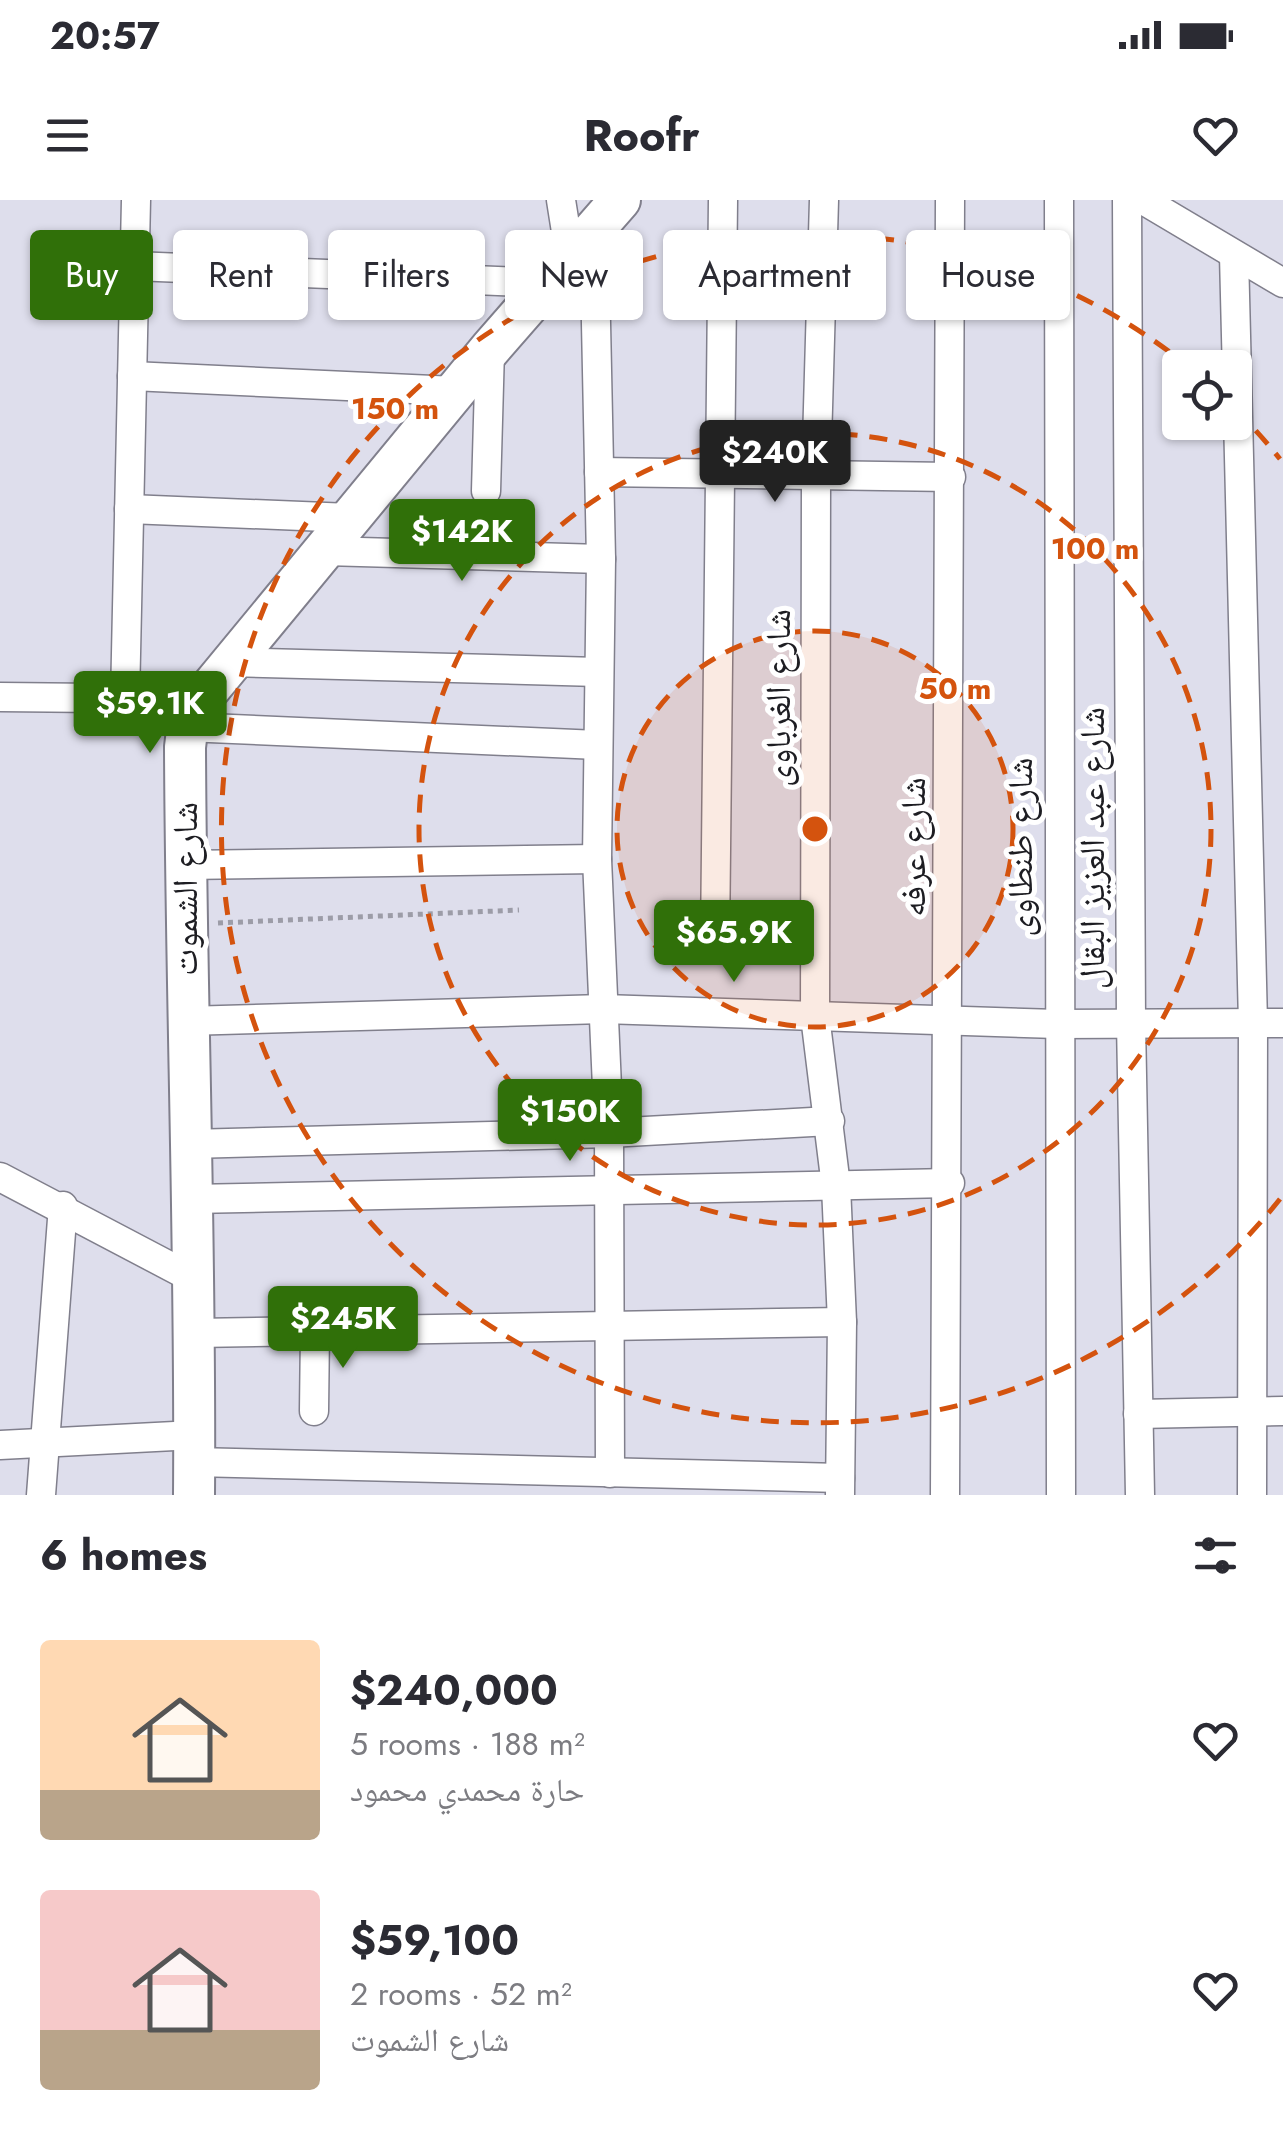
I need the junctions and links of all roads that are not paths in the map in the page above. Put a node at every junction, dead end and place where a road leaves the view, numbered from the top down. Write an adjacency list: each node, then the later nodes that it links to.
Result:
1 (136, 200): 9 (street)
2 (562, 200): 10 (street)
3 (723, 200): 22 (street)
4 (824, 200): 23 (street, شارع الغرباوى)
5 (950, 200): 24 (street, شارع عرفه)
6 (1059, 200): 46 (street, شارع طنطاوى)
7 (1127, 200): 44 (street, شارع عبد العزيز البقال)
8 (1143, 200): 12 (street)
9 (135, 230)
10 (577, 230)
11 (505, 246): 13 (street)
12 (1234, 255): 14 (street); 45 (street)
13 (153, 265)
14 (1278, 271)
15 (133, 320): 19 (street)
16 (515, 320): 18 (street)
17 (589, 320): 21 (street)
18 (490, 349): 20 (street); 25 (street)
19 (132, 376): 20 (street); 26 (street)
20 (455, 391): 27 (street)
21 (600, 472): 22 (street); 29 (street)
22 (720, 475): 23 (street); 38 (street)
23 (816, 476): 24 (street); 40 (street, شارع الغرباوى)
24 (951, 477): 42 (street, شارع عرفه)
25 (486, 491)
26 (129, 509): 27 (street); 33 (street)
27 (350, 518): 28 (street)
28 (325, 551): 29 (street); 30 (street)
29 (601, 559): 31 (street)
30 (229, 662): 31 (street); 34 (street)
31 (598, 672): 35 (street)
32 (0, 697): 33 (street)
33 (125, 699): 34 (street)
34 (192, 713): 35 (street); 37 (street, شارع الشموت)
35 (598, 746): 36 (street)
36 (597, 859): 37 (street); 39 (street)
37 (185, 865): 41 (street, شارع الشموت)
38 (714, 942)
39 (604, 1009): 40 (street); 41 (street); 48 (street)
40 (815, 1016): 42 (street); 47 (street, شارع الغرباوى)
41 (186, 1021): 49 (street, شارع الشموت)
42 (951, 1021): 46 (street); 51 (street, شارع عرفه)
43 (1283, 1022): 45 (street)
44 (1131, 1023): 45 (street); 46 (street); 64 (street, شارع عبد العزيز البقال)
45 (1253, 1023): 63 (street)
46 (1057, 1024): 72 (street, شارع طنطاوى)
47 (830, 1121): 48 (street); 52 (street, شارع الغرباوى)
48 (609, 1132): 49 (street); 53 (street)
49 (190, 1144): 54 (street, شارع الشموت)
50 (0, 1177): 55 (street)
51 (950, 1184): 52 (street); 71 (street, شارع عرفه)
52 (836, 1186): 53 (street); 57 (street, شارع الغرباوى)
53 (609, 1192): 54 (street); 58 (street)
54 (191, 1199): 56 (street, شارع الشموت)
55 (62, 1206): 56 (street); 65 (street)
56 (196, 1280): 60 (street, شارع الشموت)
57 (842, 1322): 58 (street); 69 (street, شارع الغرباوى)
58 (608, 1328): 59 (street); 68 (street)
59 (315, 1332): 60 (street); 61 (street)
60 (196, 1333): 67 (street, شارع الشموت)
61 (314, 1411)
62 (1283, 1411): 63 (street)
63 (1251, 1412): 64 (street); 74 (street)
64 (1138, 1414): 73 (street, شارع عبد العزيز البقال)
65 (43, 1443): 66 (street); 67 (street); 70 (street)
66 (0, 1445)
67 (194, 1464): 68 (street)
68 (610, 1473): 69 (street)
69 (840, 1487)
70 (41, 1495)
71 (945, 1495)
72 (1061, 1495)
73 (1140, 1495)
74 (1252, 1495)

